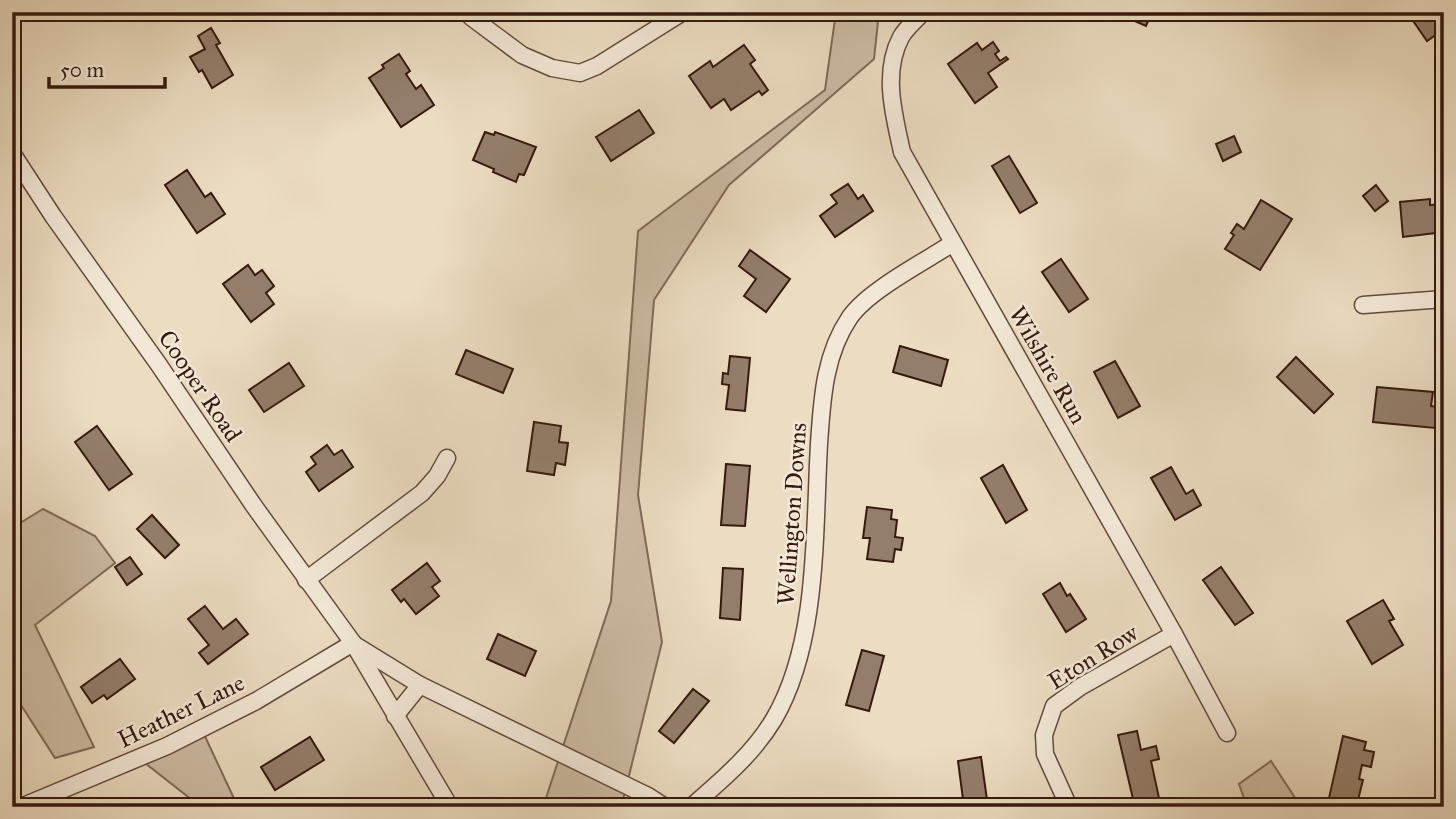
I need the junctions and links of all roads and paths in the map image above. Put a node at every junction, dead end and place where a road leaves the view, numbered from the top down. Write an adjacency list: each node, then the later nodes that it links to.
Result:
1 (683, 12): 3 (street)
2 (923, 12): 5 (street, Wilshire Run)
3 (471, 17)
4 (12, 153): 9 (street, Cooper Road)
5 (953, 243): 10 (street, Wilshire Run); 18 (street, Wellington Downs)
6 (1444, 299): 7 (street)
7 (1363, 305)
8 (447, 458): 9 (street)
9 (306, 580): 11 (street, Cooper Road)
10 (1174, 634): 14 (street, Wilshire Run); 19 (street, Eton Row)
11 (353, 643): 12 (street, Cooper Road); 13 (street, Cooper Road); 15 (street, Heather Lane)
12 (420, 685): 13 (street); 17 (street, Cooper Road)
13 (395, 716): 16 (street, Cooper Road)
14 (1227, 733)
15 (21, 807)
16 (450, 807)
17 (665, 807)
18 (691, 807)
19 (1069, 807)

